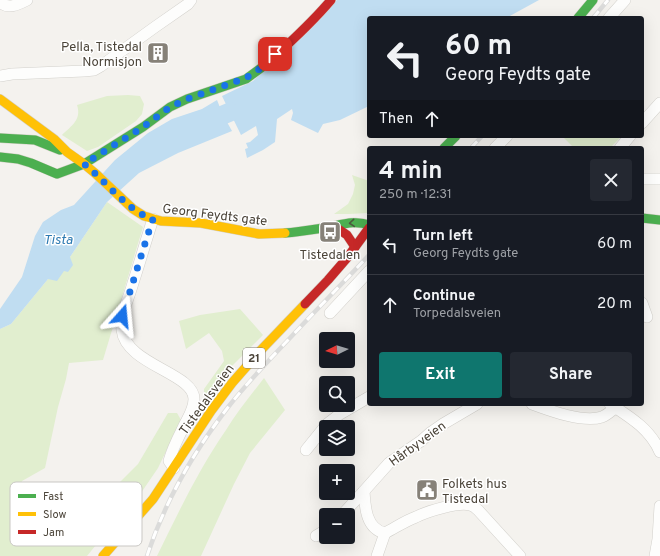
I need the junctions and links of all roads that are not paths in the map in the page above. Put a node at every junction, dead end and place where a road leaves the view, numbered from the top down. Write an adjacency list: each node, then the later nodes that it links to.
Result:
1 (27, 0): 6 (street)
2 (191, 0): 9 (street)
3 (331, 0): 22 (main road)
4 (593, 0): 7 (main road)
5 (625, 0): 8 (street)
6 (0, 2)
7 (580, 16)
8 (611, 16)
9 (0, 76)
10 (0, 99): 20 (main road)
11 (660, 103): 12 (street)
12 (644, 121)
13 (0, 138): 20 (main road)
14 (454, 138): 17 (main road)
15 (505, 138): 18 (street)
16 (628, 138): 19 (street)
17 (446, 146)
18 (497, 146)
19 (622, 146)
20 (67, 152): 22 (main road, Georg Feydts gate)
21 (0, 157): 22 (main road)
22 (84, 164): 26 (main road, Georg Feydts gate)
23 (644, 179): 24 (street)
24 (660, 179)
25 (644, 218): 27 (main road)
26 (153, 219): 29 (main road, Georg Feydts gate); 42 (street)
27 (660, 220)
28 (367, 225): 29 (main road, Georg Feydts gate, one-way to 29)
29 (334, 226): 31 (main road)
30 (367, 229): 31 (main road, Tistedalsveien / 21)
31 (355, 247): 42 (main road, Tistedalsveien / 21)
32 (367, 272): 34 (street)
33 (644, 309): 35 (street)
34 (330, 313)
35 (648, 318)
36 (367, 398): 40 (street)
37 (474, 406): 43 (street, Hårbyveien)
38 (538, 406): 39 (street)
39 (612, 406): 41 (street)
40 (306, 450)
41 (660, 452)
42 (174, 468): 46 (main road, Tistedalsveien / 21)
43 (364, 491): 45 (street, Hårbyveien); 47 (street)
44 (660, 506): 54 (street)
45 (348, 508)
46 (142, 512)
47 (385, 533): 52 (street); 53 (street)
48 (319, 534): 49 (street)
49 (316, 536)
50 (112, 546): 51 (main road, Tistedalsveien / 21)
51 (103, 556)
52 (377, 556)
53 (520, 556)
54 (655, 556)

